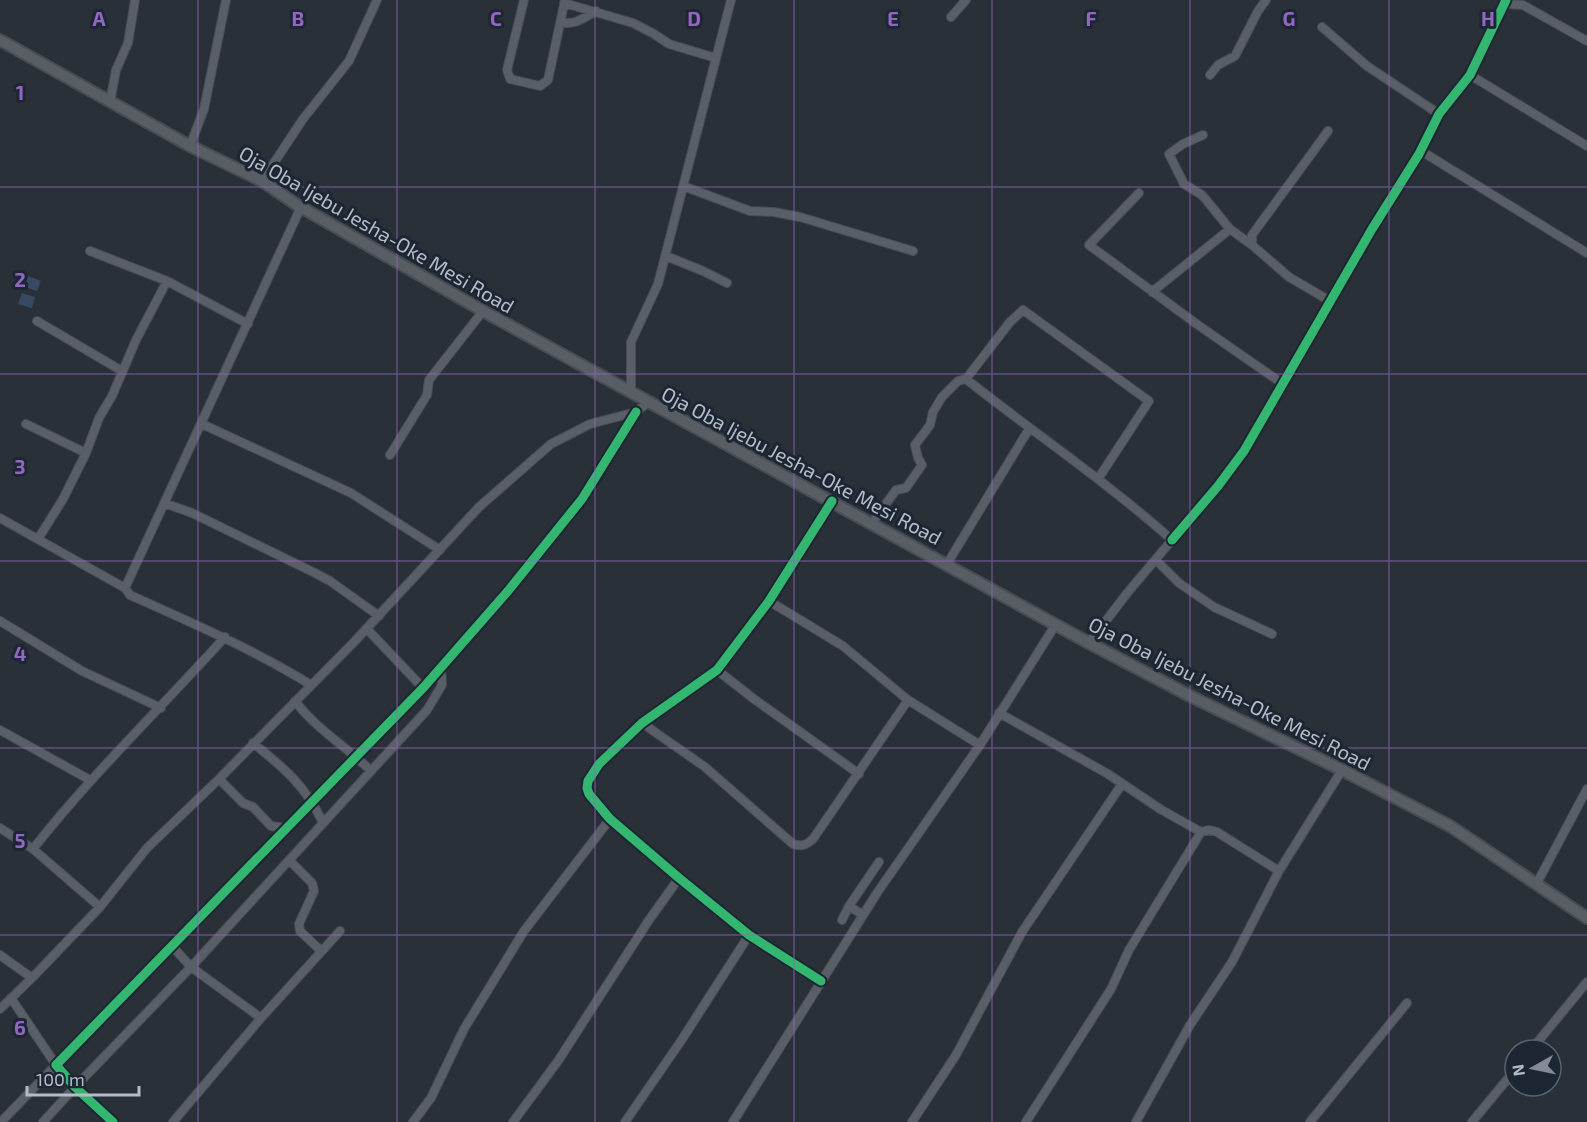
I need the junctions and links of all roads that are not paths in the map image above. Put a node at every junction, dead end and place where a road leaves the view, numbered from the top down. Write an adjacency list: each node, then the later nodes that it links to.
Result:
1 (135, 0): 19 (street)
2 (226, 0): 23 (street)
3 (377, 0): 26 (street)
4 (524, 0): 12 (street)
5 (731, 0): 16 (street)
6 (966, 0): 11 (street)
7 (1266, 0): 17 (street)
8 (565, 1): 10 (street); 12 (street)
9 (1506, 2): 15 (street); 18 (street)
10 (596, 11): 12 (street); 16 (street)
11 (951, 17)
12 (561, 22)
13 (1322, 27): 20 (street)
14 (0, 40): 19 (main road, Oja Oba Ijebu Jesha-Oke Mesi Road)
15 (1587, 41)
16 (716, 58): 27 (street)
17 (1210, 75)
18 (1470, 75): 20 (street); 24 (street)
19 (110, 102): 23 (main road, Oja Oba Ijebu Jesha-Oke Mesi Road)
20 (1439, 114): 25 (street)
21 (1328, 131): 31 (street)
22 (1203, 135): 30 (street)
23 (190, 146): 26 (main road, Oja Oba Ijebu Jesha-Oke Mesi Road)
24 (1587, 146)
25 (1419, 154): 34 (street); 39 (street)
26 (262, 181): 29 (main road, Oja Oba Ijebu Jesha-Oke Mesi Road)
27 (683, 186): 33 (street); 35 (street)
28 (1139, 193): 38 (street)
29 (302, 207): 40 (main road, Oja Oba Ijebu Jesha-Oke Mesi Road); 42 (street)
30 (1230, 229): 31 (street); 38 (street)
31 (1252, 245): 39 (street)
32 (90, 251): 36 (street)
33 (914, 251)
34 (1587, 254)
35 (666, 256): 37 (street); 46 (street)
36 (168, 281): 42 (street); 43 (street)
37 (727, 283)
38 (1152, 292): 45 (street)
39 (1330, 301): 45 (street)
40 (483, 311): 46 (main road, Oja Oba Ijebu Jesha-Oke Mesi Road); 53 (street)
41 (37, 321): 43 (street)
42 (248, 324): 50 (street)
43 (122, 371): 52 (street)
44 (966, 379): 51 (street); 54 (street); 58 (street)
45 (1283, 384): 60 (street)
46 (631, 393): 47 (main road, Oja Oba Ijebu Jesha-Oke Mesi Road)
47 (649, 402): 48 (street); 55 (main road, Oja Oba Ijebu Jesha-Oke Mesi Road)
48 (636, 412): 61 (street); 73 (street)
49 (26, 424): 52 (street)
50 (202, 424): 56 (street); 61 (street)
51 (1029, 429): 54 (street); 63 (street)
52 (86, 453): 59 (street)
53 (390, 455)
54 (1098, 479): 60 (street)
55 (832, 501): 58 (main road, Oja Oba Ijebu Jesha-Oke Mesi Road); 65 (street)
56 (164, 503): 64 (street); 66 (street)
57 (0, 518): 59 (street)
58 (872, 523): 63 (main road, Oja Oba Ijebu Jesha-Oke Mesi Road)
59 (38, 539): 64 (street)
60 (1172, 540): 62 (street)
61 (440, 550): 66 (street)
62 (1156, 560): 70 (street); 72 (street)
63 (947, 564): 68 (main road, Oja Oba Ijebu Jesha-Oke Mesi Road)
64 (125, 588): 71 (street)
65 (769, 601): 74 (street); 77 (street)
66 (379, 616): 69 (street)
67 (0, 621): 79 (street)
68 (1056, 624): 72 (main road, Oja Oba Ijebu Jesha-Oke Mesi Road); 80 (street)
69 (367, 629): 75 (street); 76 (street)
70 (1272, 634)
71 (225, 637): 75 (street); 79 (street)
72 (1089, 643): 86 (main road, Oja Oba Ijebu Jesha-Oke Mesi Road)
73 (441, 667): 76 (street); 87 (street)
74 (717, 670): 81 (street); 88 (street)
75 (311, 686): 78 (street)
76 (423, 688): 85 (street)
77 (908, 700): 84 (street); 88 (street)
78 (295, 701): 83 (street); 85 (street)
79 (161, 708): 90 (street)
80 (999, 712): 84 (street); 91 (street)
81 (642, 723): 88 (street); 94 (street)
82 (0, 730): 90 (street)
83 (253, 743): 89 (street); 93 (street)
84 (980, 745): 107 (street)
85 (356, 756): 87 (street); 93 (street)
86 (1342, 770): 102 (street); 104 (main road, Oja Oba Ijebu Jesha-Oke Mesi Road)
87 (371, 771): 95 (street)
88 (859, 774)
89 (219, 779): 97 (street); 106 (street)
90 (90, 780): 99 (street)
91 (1122, 784): 98 (street); 135 (street)
92 (1587, 789): 104 (street)
93 (313, 801): 95 (street); 97 (street)
94 (610, 819): 103 (street); 131 (street)
95 (323, 823): 100 (street)
96 (0, 828): 99 (street)
97 (286, 828): 112 (street)
98 (1201, 832): 102 (street); 136 (street)
99 (33, 849): 106 (street)
100 (289, 860): 113 (street); 115 (street)
101 (879, 862): 105 (street)
102 (1279, 871): 137 (street)
103 (679, 878): 111 (street); 132 (street)
104 (1537, 883): 108 (main road, Oja Oba Ijebu Jesha-Oke Mesi Road)
105 (849, 906): 107 (street); 109 (street)
106 (100, 907): 116 (street)
107 (863, 915): 117 (street)
108 (1587, 918)
109 (842, 920)
110 (340, 931): 113 (street)
111 (749, 935): 117 (street); 133 (street)
112 (172, 946): 115 (street); 124 (street)
113 (321, 951): 122 (street)
114 (0, 955): 116 (street)
115 (190, 967): 122 (street); 126 (street)
116 (32, 978): 119 (street)
117 (821, 981): 134 (street)
118 (1587, 982): 123 (street)
119 (10, 998): 121 (street); 124 (street)
120 (1407, 1003): 138 (street)
121 (0, 1009)
122 (261, 1018): 130 (street)
123 (1541, 1038)
124 (56, 1065): 126 (street); 127 (street)
125 (1503, 1085): 139 (street)
126 (75, 1087): 128 (street); 129 (street)
127 (1, 1122)
128 (43, 1122)
129 (113, 1122)
130 (173, 1122)
131 (413, 1122)
132 (513, 1122)
133 (624, 1122)
134 (733, 1122)
135 (912, 1122)
136 (1026, 1122)
137 (1136, 1122)
138 (1310, 1122)
139 (1472, 1122)

